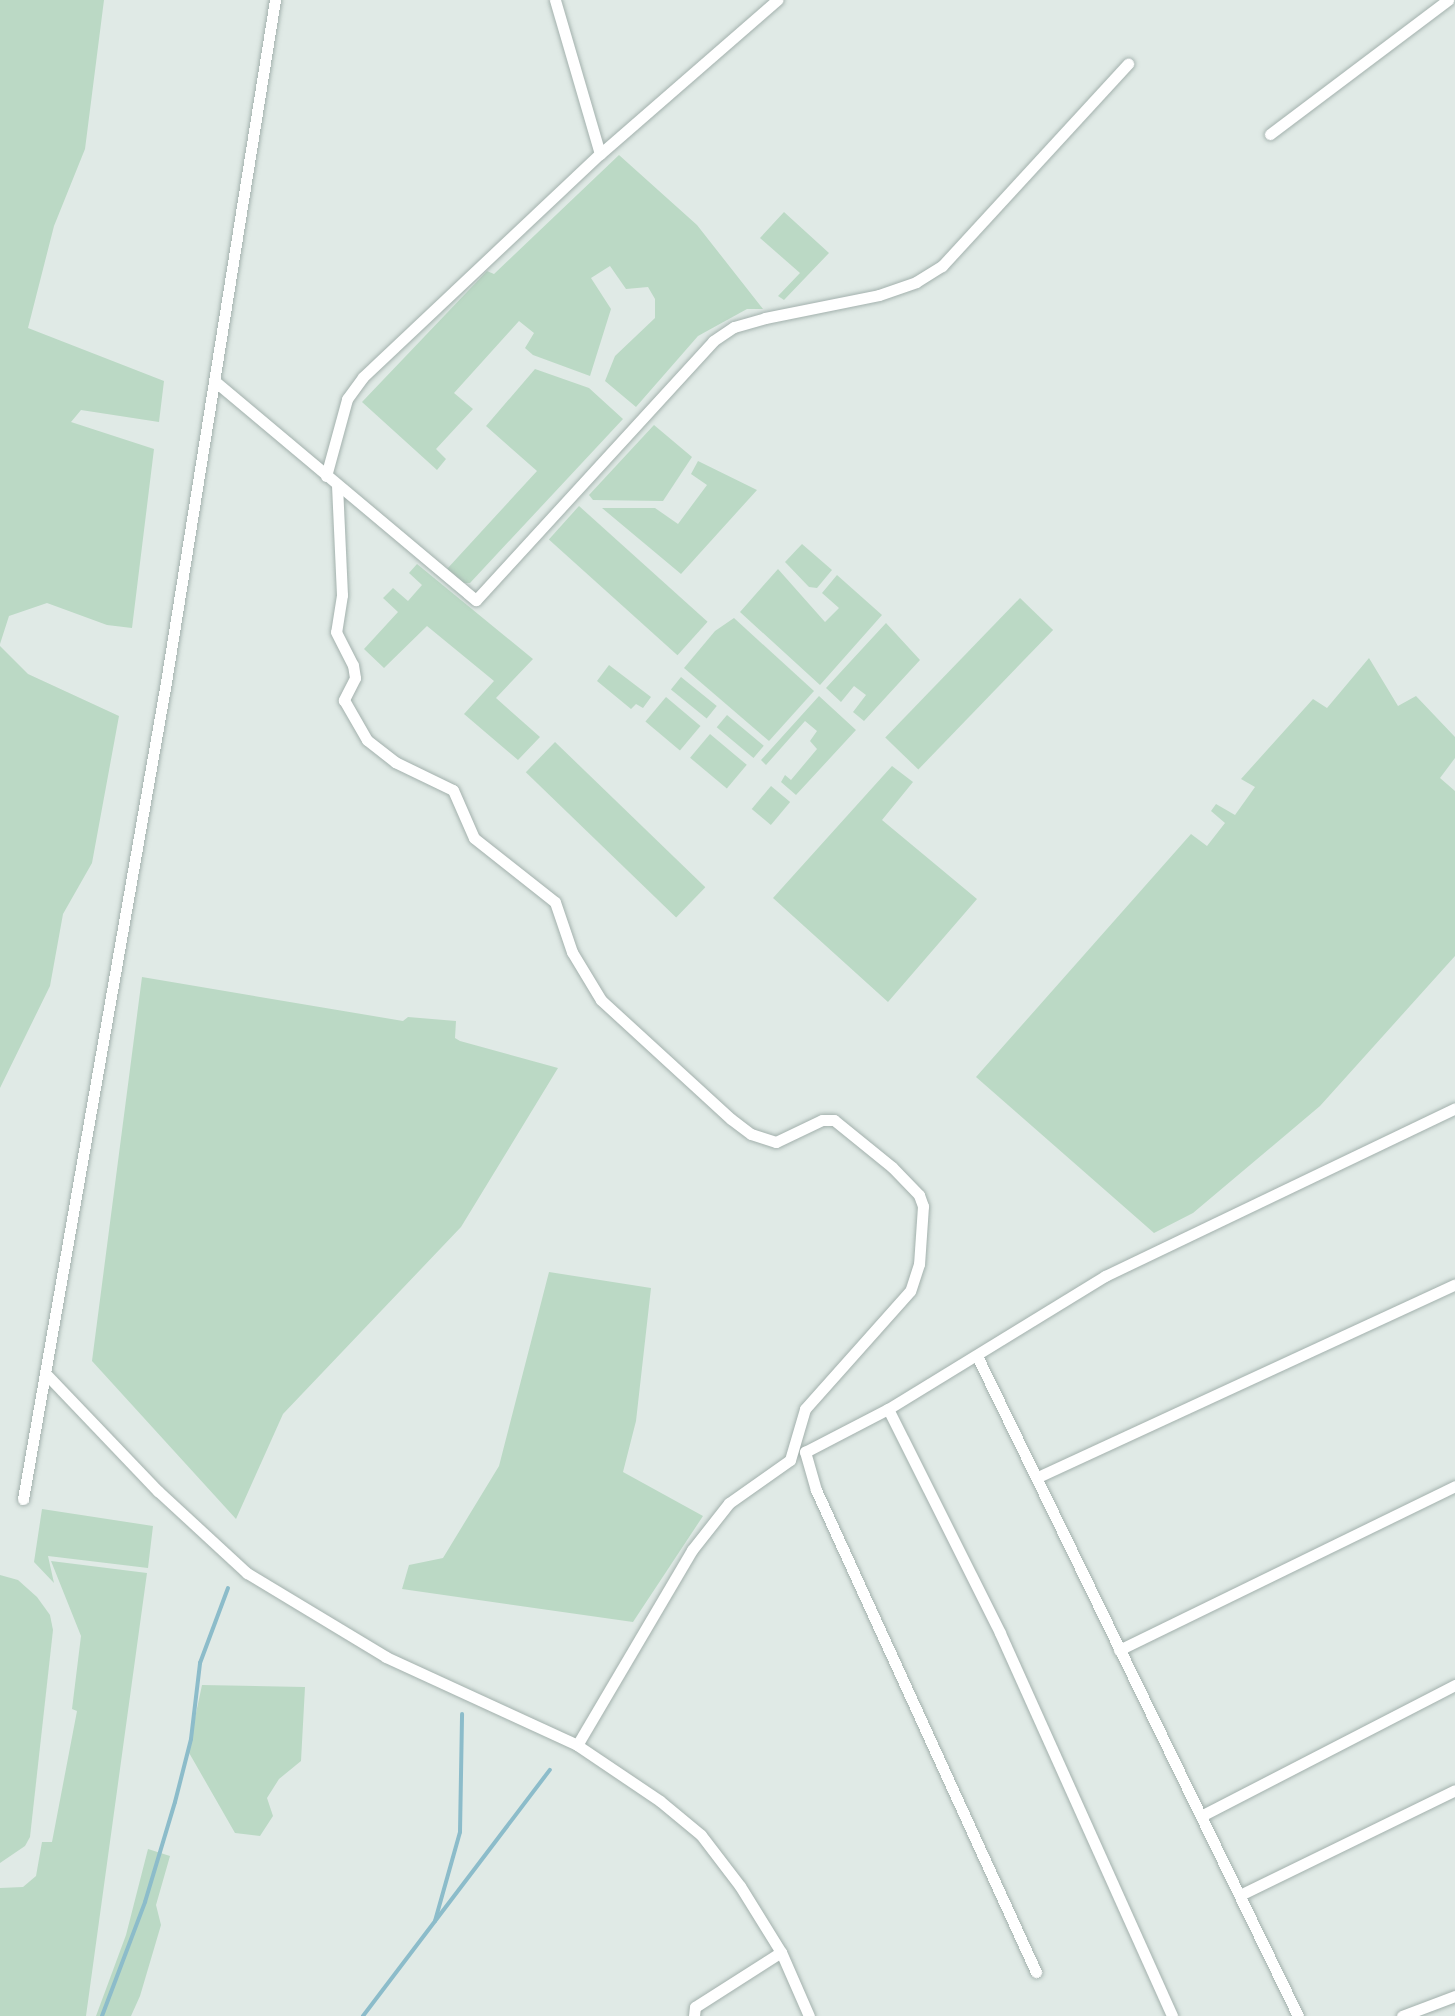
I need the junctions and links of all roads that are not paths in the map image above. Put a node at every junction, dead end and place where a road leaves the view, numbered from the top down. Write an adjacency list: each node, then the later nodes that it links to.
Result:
1 (275, 0): 8 (street)
2 (555, 0): 7 (street)
3 (777, 0): 7 (street)
4 (1448, 0): 6 (street)
5 (1128, 64): 10 (street)
6 (1270, 134)
7 (600, 154): 9 (street)
8 (216, 382): 9 (street); 14 (street)
9 (326, 476): 10 (street)
10 (338, 485): 17 (street)
11 (1455, 1108): 13 (street)
12 (1455, 1284): 18 (street)
13 (977, 1356): 15 (street); 18 (street)
14 (46, 1374): 20 (street); 23 (street)
15 (888, 1409): 16 (street); 32 (street)
16 (806, 1452): 17 (street); 28 (street)
17 (790, 1460): 23 (street)
18 (1038, 1478): 21 (street)
19 (1455, 1486): 21 (street)
20 (23, 1499)
21 (1119, 1650): 25 (street)
22 (1455, 1685): 25 (street)
23 (577, 1745): 27 (street)
24 (1455, 1790): 26 (street)
25 (1201, 1816): 26 (street)
26 (1240, 1895): 33 (street)
27 (781, 1952): 30 (street); 31 (street)
28 (1036, 1972)
29 (1455, 1996): 34 (street)
30 (694, 2016)
31 (809, 2016)
32 (1172, 2016)
33 (1298, 2016)
34 (1402, 2016)

